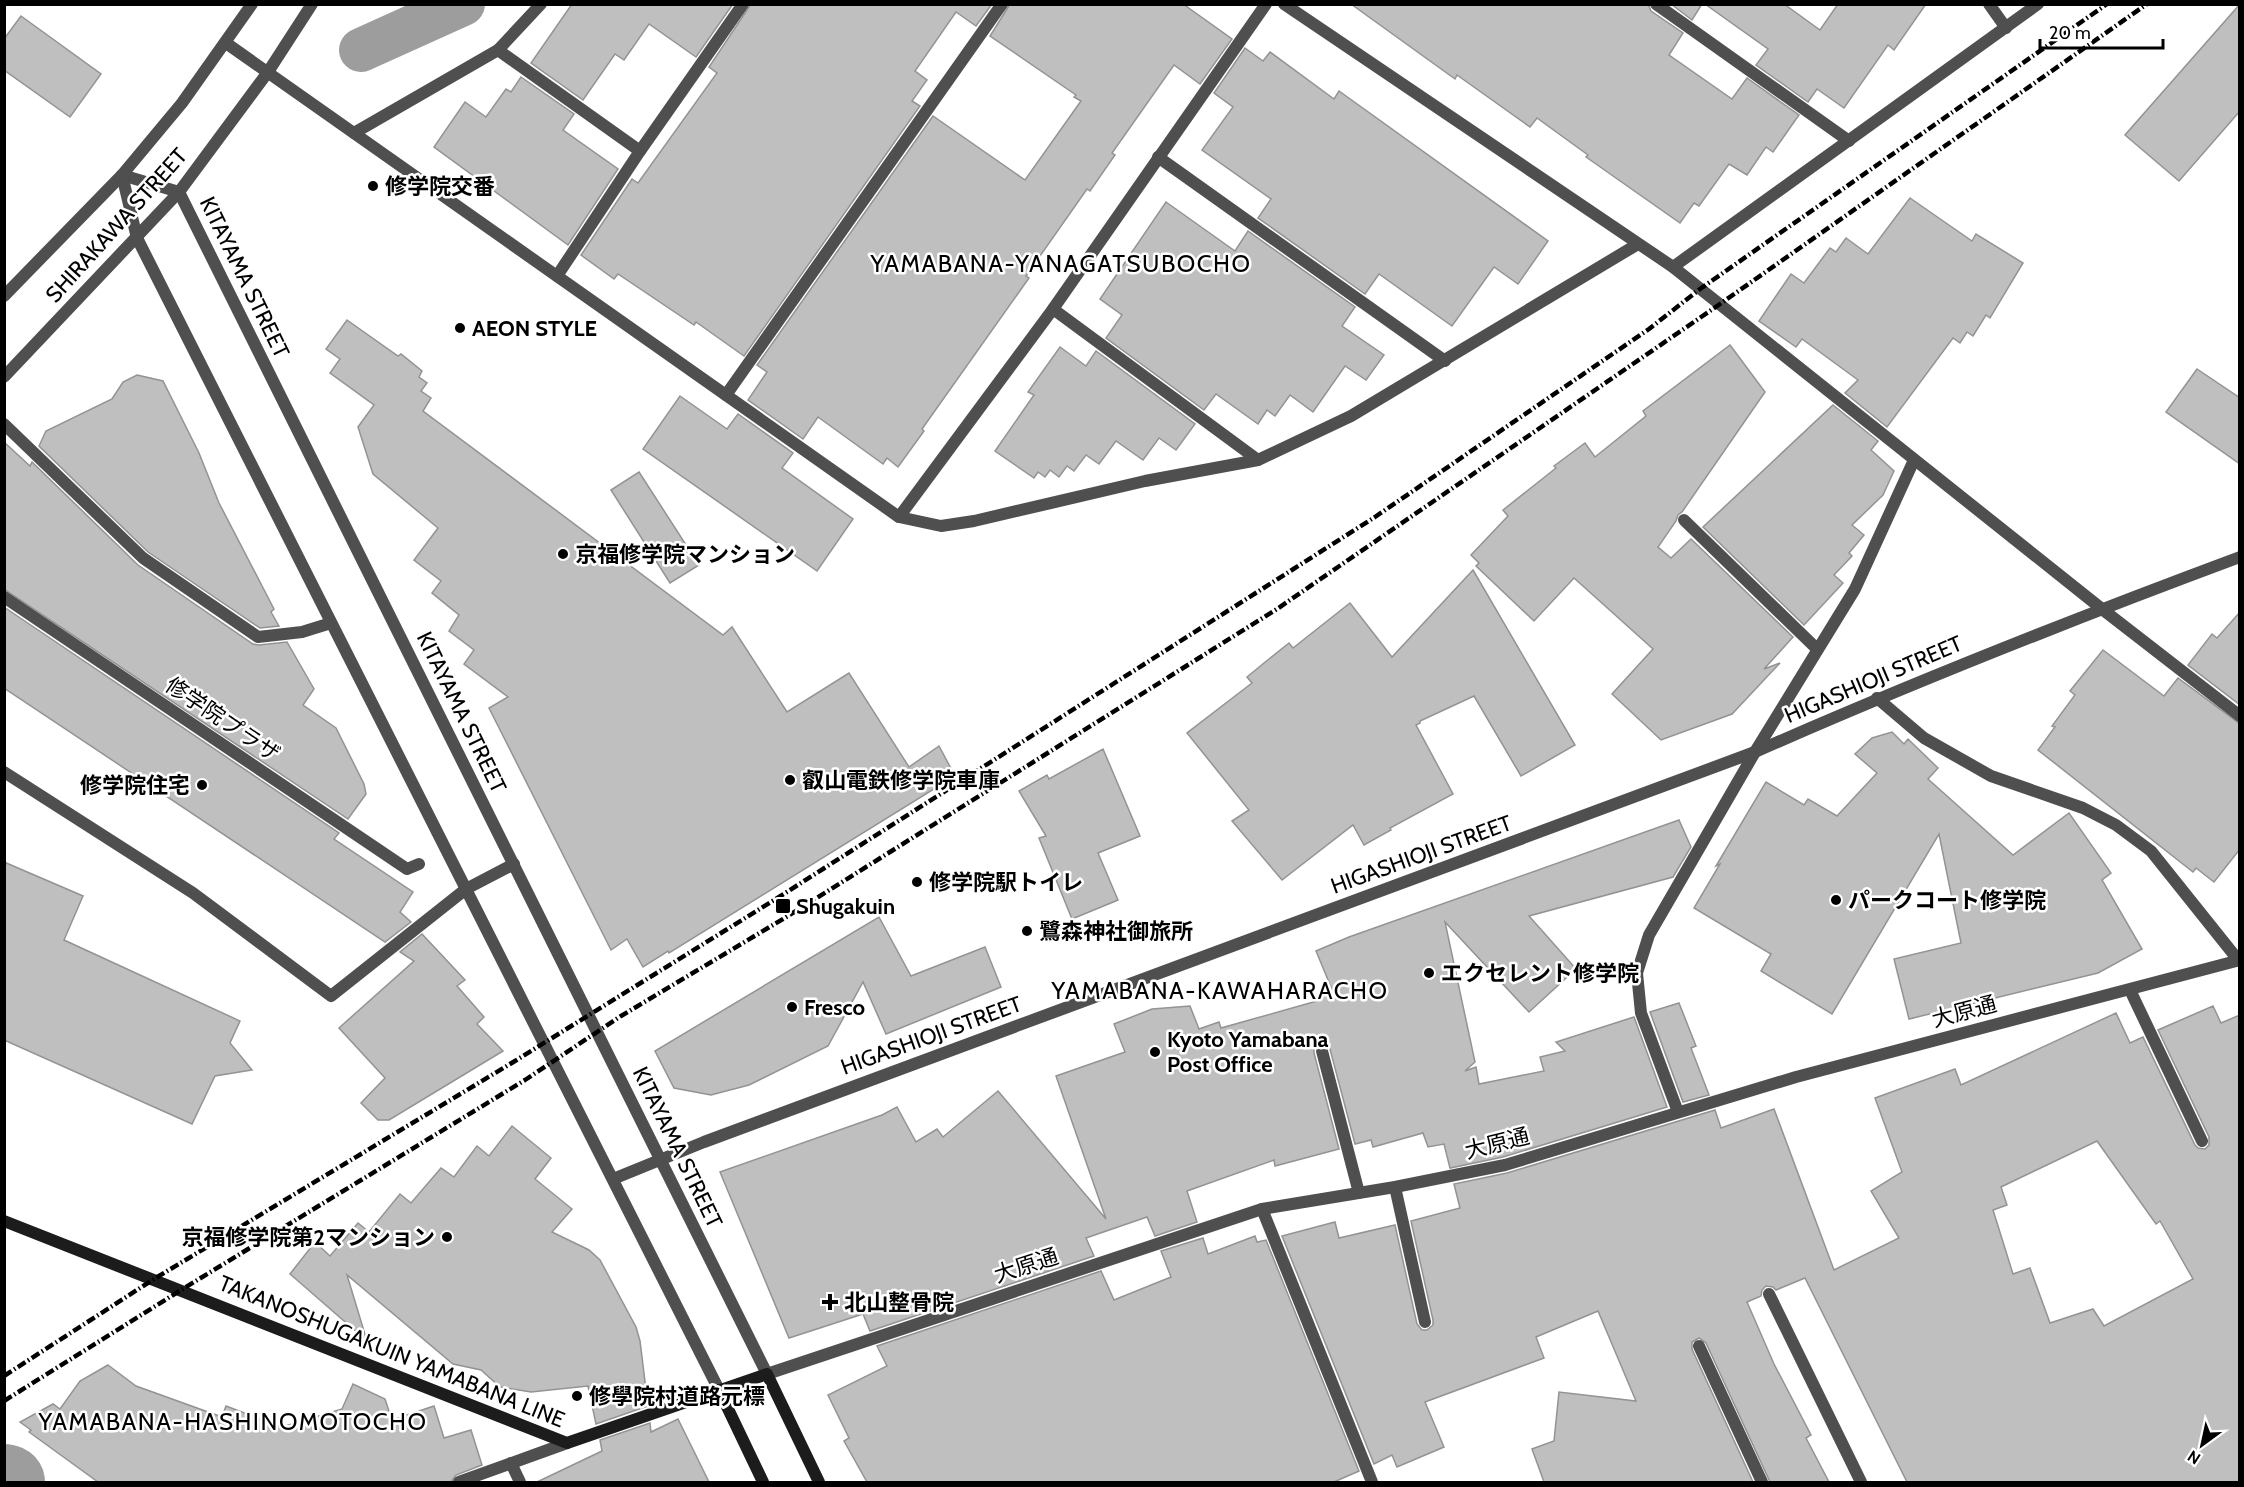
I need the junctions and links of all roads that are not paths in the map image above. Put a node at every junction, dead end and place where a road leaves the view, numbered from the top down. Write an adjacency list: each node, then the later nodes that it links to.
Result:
1 (252, 4): 12 (street, SHIRAKAWA STREET)
2 (312, 4): 14 (street, SHIRAKAWA STREET)
3 (541, 4): 13 (street)
4 (743, 4): 17 (street)
5 (1002, 4): 29 (street)
6 (1266, 4): 18 (street)
7 (1284, 4): 22 (street)
8 (1656, 4): 16 (street)
9 (1989, 4): 11 (street)
10 (2038, 4): 11 (street)
11 (2006, 28): 16 (street)
12 (226, 43): 14 (street); 19 (street, SHIRAKAWA STREET)
13 (498, 50): 15 (street); 17 (street)
14 (268, 72): 15 (street); 20 (street, SHIRAKAWA STREET)
15 (354, 133): 24 (street)
16 (1849, 141): 23 (street)
17 (640, 151): 24 (street)
18 (1158, 157): 26 (street); 27 (street)
19 (122, 175): 20 (street, KITAYAMA STREET); 21 (street); 25 (street, SHIRAKAWA STREET)
20 (179, 192): 21 (street, SHIRAKAWA STREET); 45 (street, KITAYAMA STREET)
21 (137, 238): 28 (street, SHIRAKAWA STREET); 38 (street)
22 (1638, 244): 23 (street); 27 (street)
23 (1672, 267): 32 (street)
24 (557, 276): 29 (street)
25 (4, 296)
26 (1053, 309): 31 (street); 33 (street)
27 (1445, 361): 31 (street)
28 (4, 377)
29 (726, 395): 33 (street)
30 (4, 424): 38 (street)
31 (1258, 460): 33 (street)
32 (1914, 460): 37 (street); 39 (street)
33 (899, 517)
34 (1684, 520): 39 (street)
35 (2240, 557): 37 (street, HIGASHIOJI STREET)
36 (4, 597): 44 (street, 修学院プラザ)
37 (2102, 609): 40 (street, HIGASHIOJI STREET); 41 (street)
38 (332, 623): 46 (street)
39 (1817, 649): 42 (street)
40 (1876, 698): 42 (street, HIGASHIOJI STREET); 47 (street)
41 (2240, 716)
42 (1755, 752): 50 (street); 52 (street, HIGASHIOJI STREET)
43 (4, 772): 46 (street)
44 (419, 864)
45 (514, 864): 46 (street); 52 (street, KITAYAMA STREET)
46 (466, 889): 53 (street)
47 (2239, 961): 48 (street, 大原通)
48 (2130, 990): 50 (street, 大原通); 51 (street)
49 (1322, 1051): 55 (street)
50 (1678, 1112): 54 (street, 大原通)
51 (2202, 1141)
52 (660, 1159): 53 (street, HIGASHIOJI STREET); 61 (street, KITAYAMA STREET)
53 (613, 1179): 62 (street)
54 (1395, 1187): 55 (street, 大原通); 59 (street)
55 (1359, 1193): 56 (street, 大原通)
56 (1262, 1209): 61 (street, 大原通); 69 (street)
57 (4, 1221): 63 (main road, TAKANOSHUGAKUIN YAMABANA LINE)
58 (1769, 1294): 71 (street)
59 (1425, 1322)
60 (1699, 1347): 70 (street)
61 (767, 1374): 62 (main road, TAKANOSHUGAKUIN YAMABANA LINE); 68 (main road, KITAYAMA STREET)
62 (719, 1390): 63 (main road, TAKANOSHUGAKUIN YAMABANA LINE); 67 (main road)
63 (567, 1443): 64 (street)
64 (511, 1463): 65 (street); 66 (street)
65 (459, 1482)
66 (520, 1482)
67 (763, 1482)
68 (819, 1482)
69 (1372, 1482)
70 (1762, 1482)
71 (1861, 1482)

